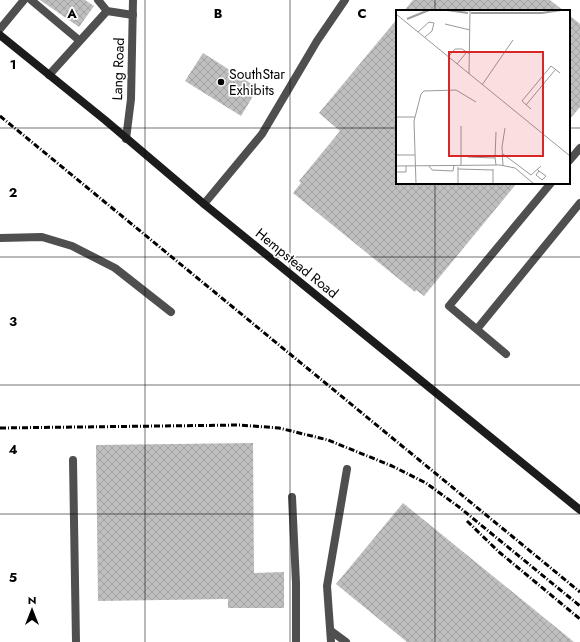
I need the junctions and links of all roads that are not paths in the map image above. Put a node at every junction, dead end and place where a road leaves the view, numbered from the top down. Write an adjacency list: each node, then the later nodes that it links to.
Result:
1 (24, 0): 8 (street)
2 (31, 0): 10 (street)
3 (98, 0): 6 (street)
4 (133, 0): 7 (street, Lang Road)
5 (345, 0): 17 (street)
6 (107, 11): 7 (street); 10 (street)
7 (133, 15): 12 (street, Lang Road)
8 (0, 29)
9 (0, 35): 11 (main road, Hempstead Road)
10 (80, 41): 11 (street)
11 (49, 74): 12 (main road, Hempstead Road)
12 (126, 139): 17 (main road, Hempstead Road)
13 (580, 148): 14 (street)
14 (570, 160)
15 (550, 184): 20 (street)
16 (580, 203): 20 (street)
17 (204, 204): 25 (main road, Hempstead Road)
18 (0, 238): 19 (street)
19 (170, 312)
20 (477, 329): 21 (street)
21 (506, 354)
22 (73, 460): 27 (street)
23 (347, 469): 26 (street)
24 (292, 498): 28 (street)
25 (580, 510)
26 (331, 631): 29 (street); 30 (street)
27 (76, 642)
28 (296, 642)
29 (332, 642)
30 (346, 642)

